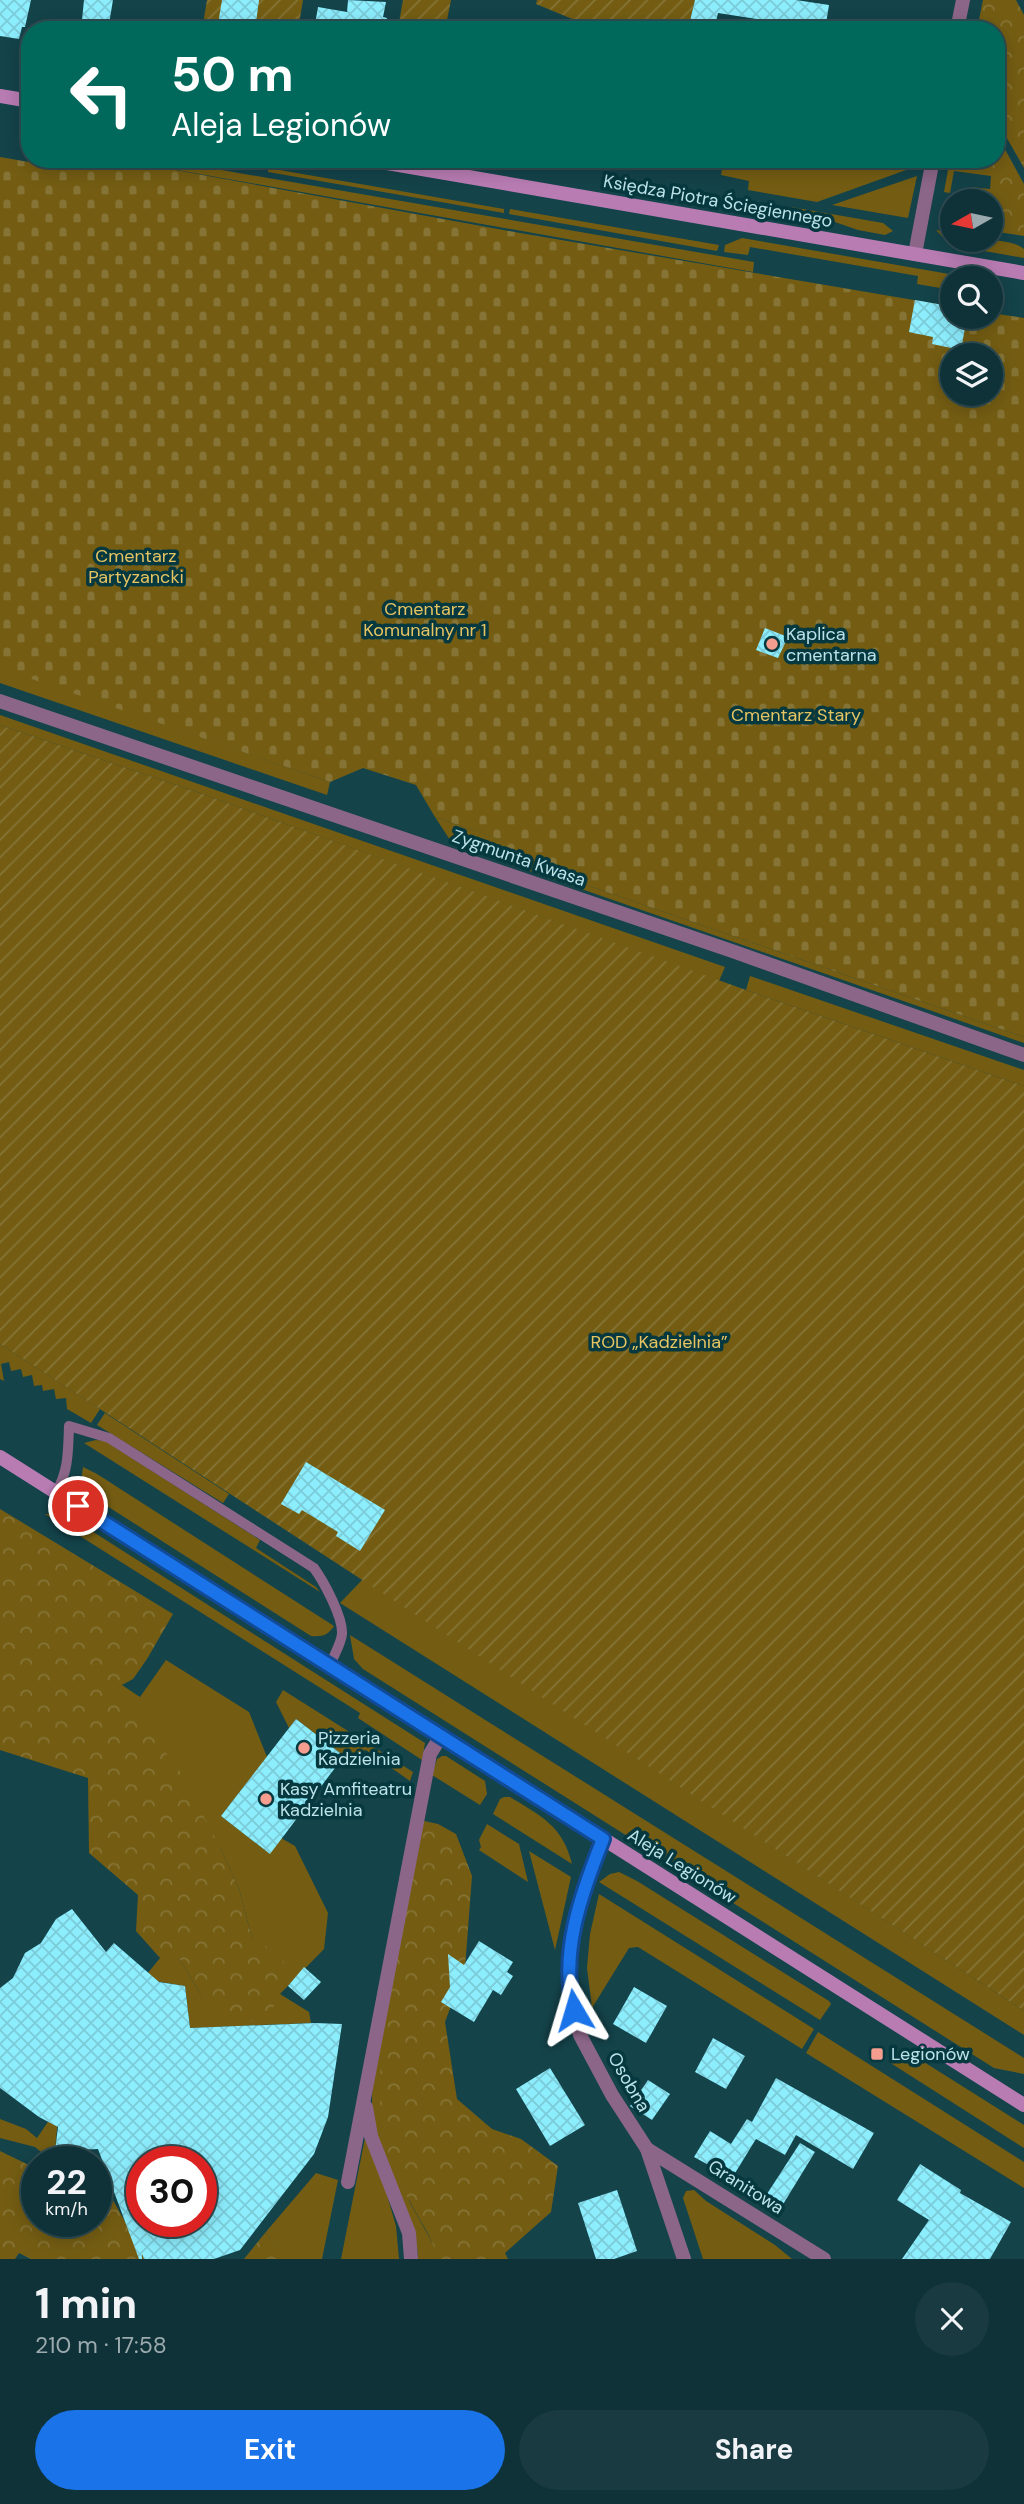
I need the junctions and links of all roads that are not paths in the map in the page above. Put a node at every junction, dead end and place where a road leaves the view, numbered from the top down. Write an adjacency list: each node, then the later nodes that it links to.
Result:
1 (962, 0): 2 (street)
2 (958, 21)
3 (0, 96): 4 (street)
4 (21, 100)
5 (416, 168): 7 (street, Księdza Piotra Ściegiennego)
6 (931, 168): 7 (street)
7 (915, 254): 8 (street, Księdza Piotra Ściegiennego)
8 (1024, 273)
9 (0, 701): 10 (street, Zygmunta Kwasa)
10 (1024, 1055)
11 (0, 1457): 12 (street, Aleja Legionów)
12 (56, 1492): 13 (street, Aleja Legionów); 13 (lane)
13 (330, 1665): 14 (street, Aleja Legionów)
14 (441, 1736): 15 (street, Aleja Legionów); 16 (street)
15 (603, 1839): 17 (street, Aleja Legionów); 18 (street, Osobna)
16 (364, 2095): 19 (street); 21 (street)
17 (1024, 2105)
18 (647, 2148): 20 (street, Granitowa); 22 (street, Osobna)
19 (348, 2182)
20 (819, 2258)
21 (411, 2259)
22 (684, 2259)

